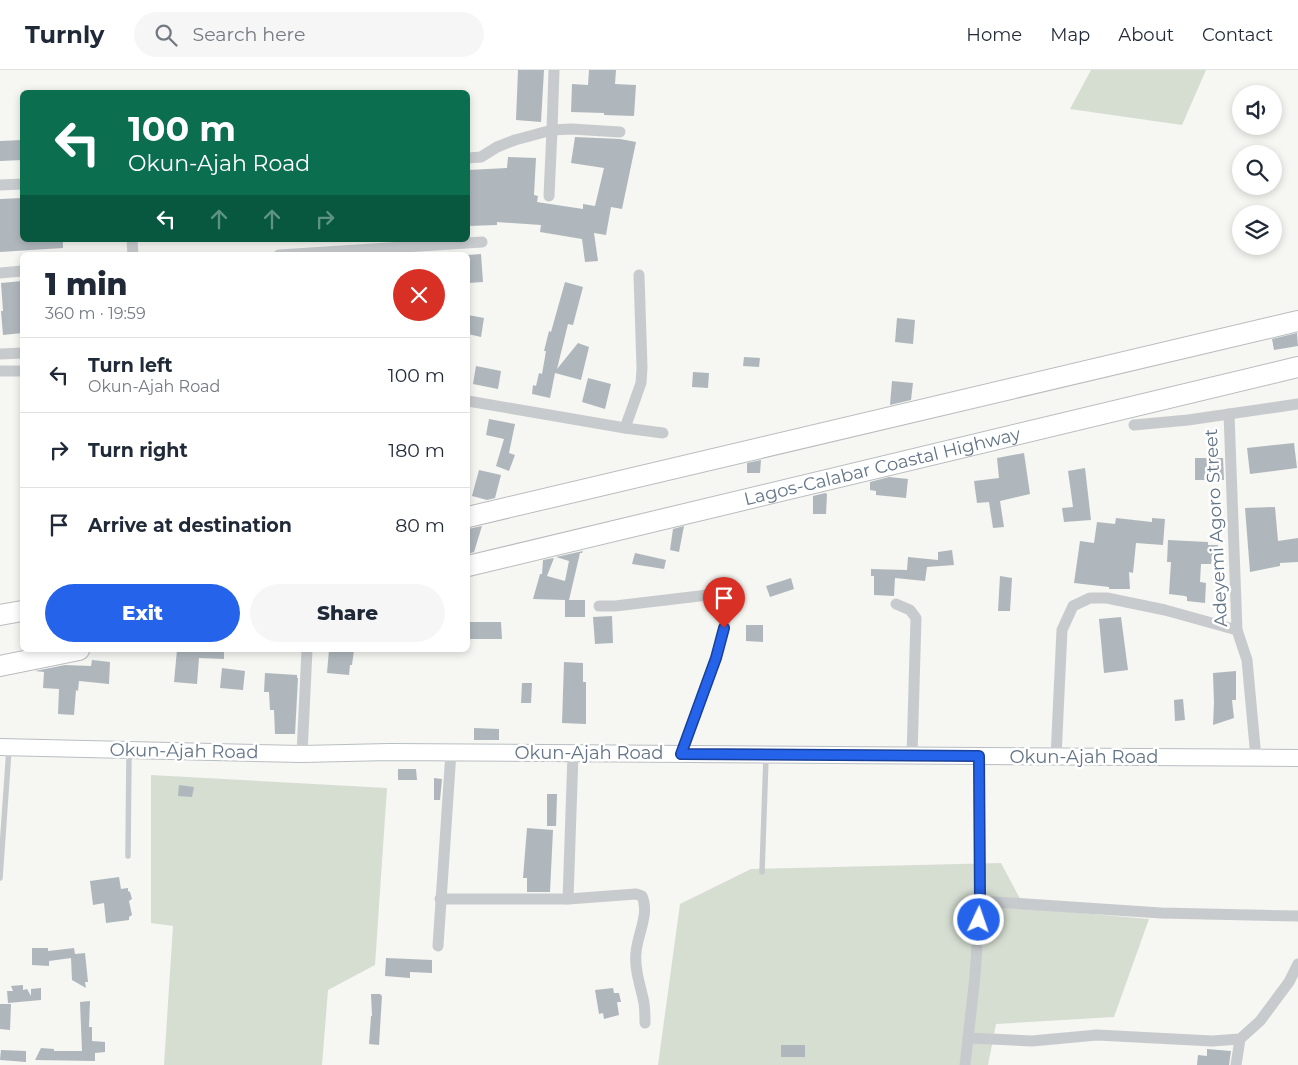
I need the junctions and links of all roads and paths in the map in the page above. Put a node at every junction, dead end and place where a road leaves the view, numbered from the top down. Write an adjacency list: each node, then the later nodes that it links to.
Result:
1 (554, 70): 2 (street)
2 (552, 130): 3 (street); 4 (street); 7 (street)
3 (620, 132)
4 (470, 158)
5 (20, 184): 6 (street)
6 (0, 185)
7 (548, 196)
8 (482, 242): 9 (street)
9 (325, 252)
10 (20, 271): 11 (street)
11 (0, 273)
12 (639, 274): 23 (street)
13 (1298, 321): 25 (highway)
14 (20, 353): 15 (street)
15 (0, 354)
16 (1298, 368): 26 (highway, Lagos-Calabar Coastal Highway)
17 (0, 371): 18 (street)
18 (20, 371)
19 (470, 402): 23 (street)
20 (1298, 404): 21 (street)
21 (1229, 414): 22 (street); 31 (street, Adeyemi Agoro Street)
22 (1134, 425)
23 (625, 428): 24 (street)
24 (663, 434)
25 (470, 517)
26 (470, 566)
27 (896, 604): 42 (street)
28 (599, 606): 40 (street)
29 (20, 611): 30 (highway)
30 (0, 616)
31 (1237, 630): 44 (street); 45 (street, Adeyemi Agoro Street)
32 (69, 652): 34 (highway)
33 (307, 652): 38 (street)
34 (0, 666)
35 (4, 747): 36 (street, Okun-Ajah Road); 49 (lane)
36 (129, 750): 38 (street, Okun-Ajah Road); 47 (lane)
37 (451, 752): 38 (street, Okun-Ajah Road); 39 (street, Okun-Ajah Road); 50 (street)
38 (302, 754)
39 (573, 754): 40 (street, Okun-Ajah Road); 51 (street)
40 (681, 754): 41 (street, Okun-Ajah Road)
41 (766, 754): 42 (street, Okun-Ajah Road); 48 (lane)
42 (912, 756): 43 (street, Okun-Ajah Road)
43 (979, 756): 44 (street, Okun-Ajah Road); 52 (street)
44 (1056, 756): 45 (street, Okun-Ajah Road)
45 (1256, 758): 46 (street, Okun-Ajah Road)
46 (1298, 758)
47 (128, 856)
48 (762, 872)
49 (0, 878)
50 (440, 898): 51 (street); 54 (street)
51 (568, 899): 56 (street)
52 (980, 900): 53 (street); 57 (street)
53 (1298, 916)
54 (438, 946)
55 (1298, 964): 58 (street)
56 (645, 1023)
57 (968, 1038): 58 (street); 59 (street)
58 (1240, 1040): 60 (street)
59 (965, 1065)
60 (1236, 1065)

